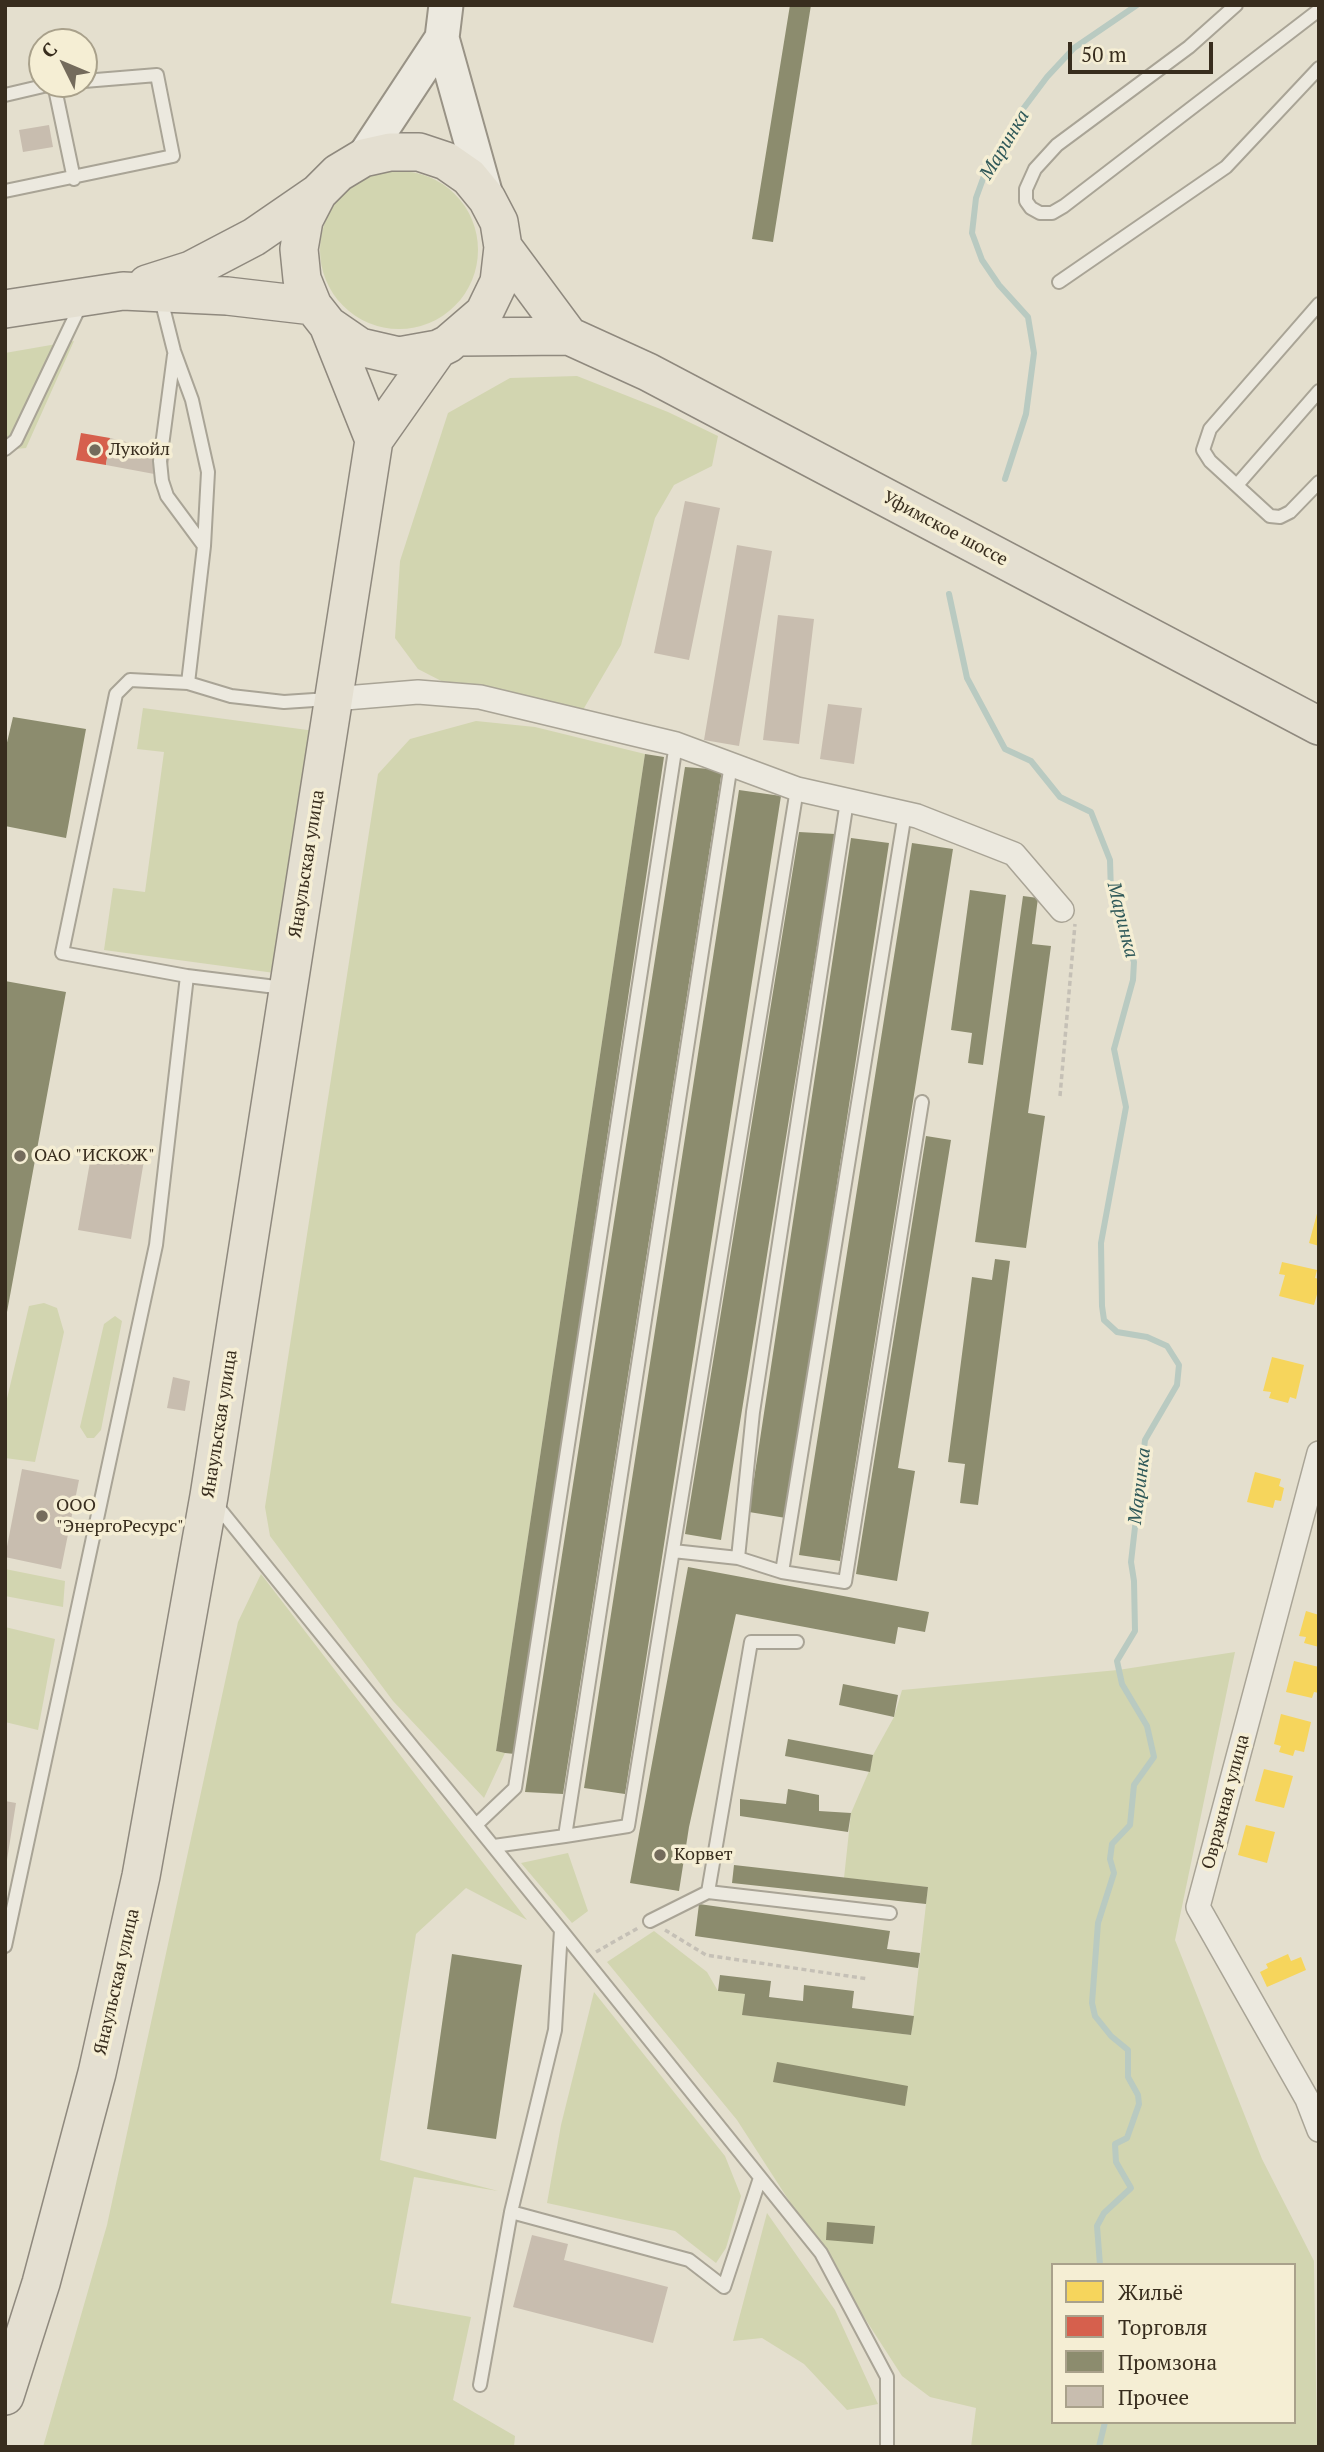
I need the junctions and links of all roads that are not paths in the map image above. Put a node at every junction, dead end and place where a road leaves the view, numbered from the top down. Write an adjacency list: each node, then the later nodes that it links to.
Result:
1 (446, 5): 4 (main road)
2 (1236, 5): 3 (lane)
3 (1319, 10)
4 (442, 38): 10 (main road); 14 (main road)
5 (1319, 68): 16 (lane)
6 (98, 80): 11 (lane)
7 (28, 90): 8 (lane)
8 (5, 95)
9 (56, 98): 11 (lane)
10 (363, 159): 13 (main road); 14 (main road)
11 (74, 178): 12 (lane)
12 (5, 191)
13 (318, 193): 17 (main road); 22 (main road)
14 (488, 199): 15 (main road)
15 (503, 247): 23 (main road); 24 (main road)
16 (1059, 282)
17 (123, 291): 18 (main road); 19 (main road)
18 (159, 292): 22 (main road); 25 (lane)
19 (85, 296): 21 (main road); 28 (lane)
20 (1319, 304): 30 (lane)
21 (5, 309)
22 (321, 316): 24 (main road); 27 (main road)
23 (569, 337): 24 (main road); 34 (main road, Уфимское шоссе)
24 (448, 343): 27 (main road)
25 (174, 351): 31 (lane); 31 (lane)
26 (1319, 391): 30 (lane)
27 (374, 440): 33 (main road, Янаульская улица)
28 (5, 449)
29 (1319, 482): 30 (lane)
30 (1237, 485)
31 (204, 546): 32 (lane)
32 (188, 683): 33 (lane); 41 (lane)
33 (333, 699): 35 (street); 42 (main road, Янаульская улица)
34 (1319, 726)
35 (676, 744): 36 (street); 50 (lane)
36 (732, 764): 37 (street); 51 (lane)
37 (797, 789): 38 (street); 46 (lane)
38 (847, 801): 39 (street); 47 (lane)
39 (905, 813): 40 (street); 48 (lane)
40 (1062, 910)
41 (187, 976): 42 (lane); 57 (lane)
42 (288, 989): 45 (main road, Янаульская улица)
43 (922, 1102): 48 (lane)
44 (1319, 1453): 58 (street, Овражная улица)
45 (209, 1496): 50 (lane); 62 (main road, Янаульская улица)
46 (673, 1551): 47 (lane); 51 (lane)
47 (738, 1558): 48 (lane)
48 (782, 1572)
49 (797, 1643): 53 (lane)
50 (476, 1825): 52 (lane)
51 (565, 1836): 52 (lane)
52 (494, 1846): 56 (lane)
53 (708, 1892): 54 (lane); 55 (lane)
54 (890, 1913)
55 (650, 1921)
56 (561, 1930): 59 (lane); 60 (lane)
57 (5, 1946)
58 (1319, 2130)
59 (760, 2178): 60 (lane); 63 (lane)
60 (512, 2212): 61 (lane)
61 (480, 2385)
62 (5, 2396)
63 (887, 2447)

